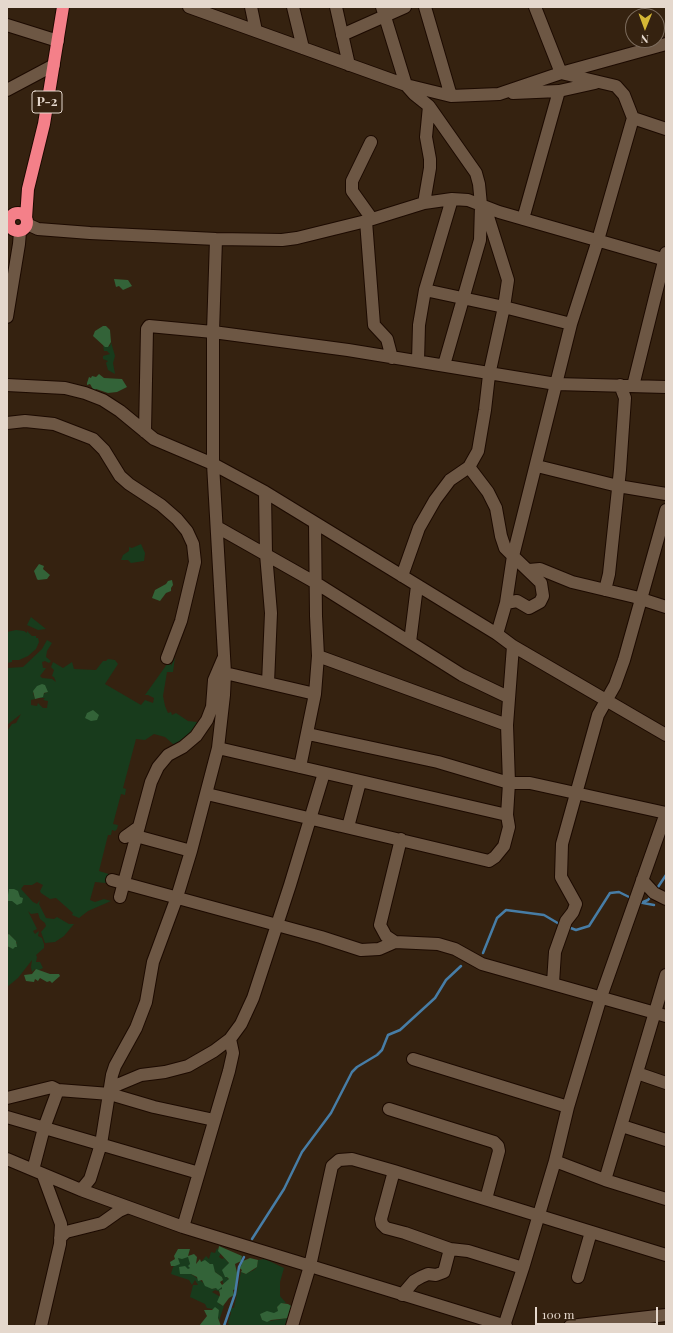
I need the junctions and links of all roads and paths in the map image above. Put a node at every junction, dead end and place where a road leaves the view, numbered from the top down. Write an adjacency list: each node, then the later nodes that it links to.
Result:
1 (189, 7): 11 (street)
2 (251, 7): 11 (street)
3 (293, 7): 15 (street)
4 (336, 7): 12 (street)
5 (405, 7): 9 (street)
6 (425, 7): 24 (street)
7 (535, 7): 18 (street)
8 (62, 11): 13 (highway, P-2)
9 (383, 12): 12 (street); 20 (street)
10 (7, 25): 13 (street)
11 (256, 31): 15 (street)
12 (342, 35): 17 (street)
13 (58, 41): 16 (highway, P-2)
14 (666, 44): 18 (street)
15 (303, 48): 17 (street)
16 (54, 65): 21 (street); 29 (highway, P-2)
17 (349, 65): 20 (street)
18 (561, 73): 19 (street); 23 (street)
19 (597, 82): 22 (street); 26 (street)
20 (406, 85): 24 (street); 25 (street)
21 (7, 90)
22 (559, 92): 23 (street); 34 (street)
23 (499, 94): 24 (street)
24 (450, 96)
25 (429, 106): 31 (street); 32 (street)
26 (633, 118): 27 (street); 38 (street)
27 (666, 129)
28 (371, 142): 35 (street)
29 (28, 189): 33 (highway, P-2); 36 (highway, P-2)
30 (452, 199): 31 (street); 32 (street); 40 (street)
31 (424, 203): 35 (street)
32 (483, 206): 34 (street); 41 (street); 42 (street)
33 (9, 218): 36 (highway); 36 (highway)
34 (524, 219): 38 (street)
35 (369, 220): 37 (street); 46 (street)
36 (19, 228): 37 (street); 43 (street)
37 (216, 239): 45 (street)
38 (598, 240): 39 (street); 44 (street)
39 (665, 257): 52 (street)
40 (425, 290): 41 (street); 47 (street)
41 (463, 298): 42 (street); 48 (street)
42 (504, 307): 44 (street); 49 (street)
43 (7, 317)
44 (571, 324): 50 (street)
45 (213, 332): 46 (street); 55 (street); 56 (street)
46 (392, 358): 47 (street)
47 (418, 361): 48 (street)
48 (444, 365): 49 (street)
49 (489, 375): 50 (street); 58 (street)
50 (556, 384): 52 (street); 57 (street)
51 (7, 385): 55 (street)
52 (628, 385): 53 (street); 59 (street)
53 (666, 387)
54 (7, 423): 80 (street)
55 (145, 432): 56 (street)
56 (213, 464): 60 (street); 64 (street)
57 (537, 466): 59 (street); 66 (street)
58 (469, 467): 66 (street); 68 (street)
59 (618, 486): 61 (street); 71 (street)
60 (265, 492): 63 (street); 65 (street)
61 (666, 494)
62 (666, 510): 72 (street)
63 (315, 523): 68 (street); 69 (street)
64 (217, 526): 65 (street); 78 (street)
65 (266, 554): 69 (street); 82 (street)
66 (513, 556): 67 (street); 73 (street)
67 (529, 570): 71 (street); 73 (street)
68 (402, 576): 70 (street)
69 (316, 583): 76 (street); 79 (street)
70 (418, 586): 75 (street); 76 (street)
71 (605, 590): 72 (street)
72 (642, 600): 74 (street); 85 (street)
73 (506, 603): 75 (street)
74 (666, 607)
75 (497, 634): 77 (street)
76 (410, 642): 84 (street)
77 (513, 646): 84 (street); 85 (street)
78 (224, 655): 81 (street); 100 (street)
79 (318, 656): 83 (street); 86 (street)
80 (167, 658)
81 (225, 674): 82 (street); 89 (street)
82 (268, 683): 83 (street)
83 (315, 694): 87 (street)
84 (508, 697): 86 (street)
85 (605, 700): 88 (street); 94 (street)
86 (507, 725): 93 (street)
87 (308, 734): 90 (street); 93 (street)
88 (666, 735)
89 (218, 748): 90 (street); 95 (street)
90 (300, 767): 91 (street)
91 (324, 773): 92 (street); 98 (street)
92 (360, 782): 97 (street); 99 (street)
93 (509, 783): 94 (street); 97 (street)
94 (576, 793): 96 (street); 112 (street)
95 (206, 794): 98 (street); 102 (street)
96 (666, 813): 104 (street)
97 (507, 815): 101 (street)
98 (311, 819): 99 (street); 109 (street)
99 (348, 827): 101 (street)
100 (133, 833): 102 (street); 105 (street)
101 (401, 839): 110 (street)
102 (191, 851): 107 (street)
103 (112, 880): 105 (street)
104 (642, 880): 108 (street); 113 (street)
105 (123, 883): 106 (street); 107 (street)
106 (120, 897)
107 (177, 898): 109 (street); 120 (street)
108 (666, 899)
109 (277, 925): 110 (street); 115 (street)
110 (395, 942): 112 (street)
111 (666, 975): 114 (street)
112 (553, 983): 113 (street)
113 (601, 997): 114 (street); 122 (street)
114 (660, 1014): 117 (street)
115 (230, 1039): 120 (street); 125 (street)
116 (413, 1059): 122 (street)
117 (637, 1074): 118 (street); 126 (street)
118 (666, 1083)
119 (58, 1090): 120 (street); 121 (street); 127 (street)
120 (110, 1091): 125 (street); 129 (street)
121 (7, 1098)
122 (568, 1107): 131 (street)
123 (388, 1109): 138 (street)
124 (7, 1118): 127 (street)
125 (214, 1120): 134 (street)
126 (622, 1126): 128 (street); 135 (street)
127 (44, 1128): 129 (street); 133 (street)
128 (666, 1140)
129 (101, 1144): 134 (street); 136 (street)
130 (7, 1159): 133 (street)
131 (555, 1161): 135 (street); 140 (street)
132 (394, 1171): 138 (street); 144 (street); 146 (street)
133 (38, 1172): 136 (street); 143 (street)
134 (199, 1173): 141 (street)
135 (605, 1180): 137 (street)
136 (81, 1190): 139 (street)
137 (666, 1198)
138 (486, 1199): 140 (street)
139 (128, 1207): 141 (street); 143 (street)
140 (538, 1216): 142 (street); 147 (street)
141 (183, 1227): 146 (street)
142 (591, 1232): 145 (street); 148 (street)
143 (60, 1238): 151 (street)
144 (450, 1249): 147 (street); 149 (street)
145 (666, 1255)
146 (310, 1266): 149 (street); 152 (street)
147 (523, 1268): 153 (street)
148 (578, 1277)
149 (402, 1295): 153 (street)
150 (666, 1315): 154 (street)
151 (41, 1326)
152 (292, 1326)
153 (504, 1326)
154 (570, 1326)

